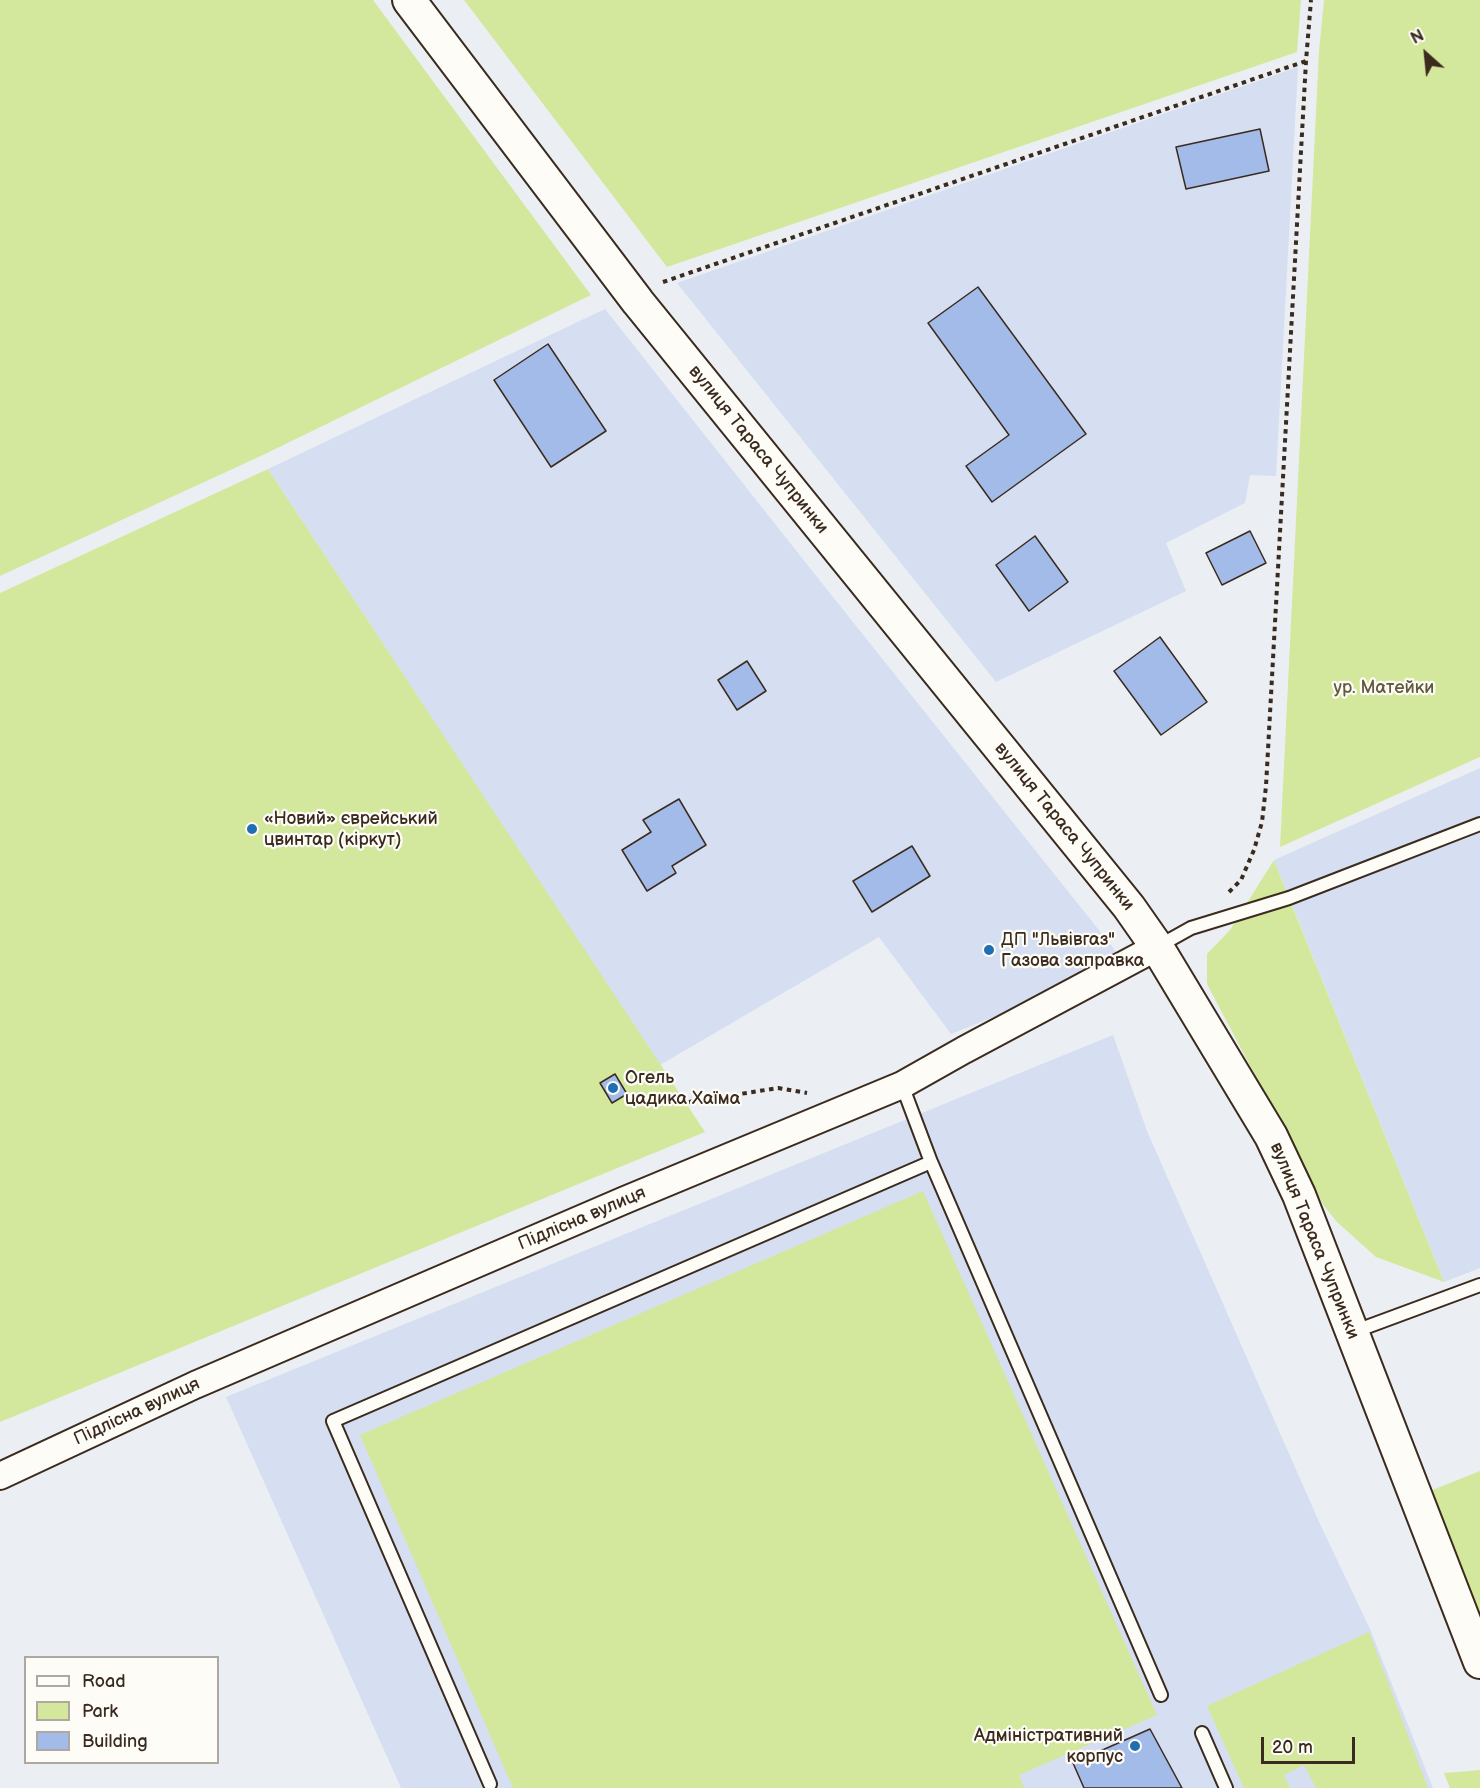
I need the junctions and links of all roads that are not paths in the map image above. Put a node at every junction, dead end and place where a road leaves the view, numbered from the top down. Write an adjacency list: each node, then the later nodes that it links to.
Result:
1 (408, 0): 3 (street, вулиця Тараса Чупринки)
2 (1480, 824): 3 (lane)
3 (1157, 947): 4 (street, Підлісна вулиця); 7 (street, вулиця Тараса Чупринки)
4 (902, 1085): 5 (lane); 8 (street, Підлісна вулиця)
5 (931, 1162): 10 (lane); 12 (lane)
6 (1480, 1285): 7 (lane)
7 (1352, 1332): 9 (street, вулиця Тараса Чупринки)
8 (0, 1476)
9 (1480, 1662)
10 (1161, 1695)
11 (1202, 1733): 13 (lane)
12 (490, 1784)
13 (1226, 1788)

